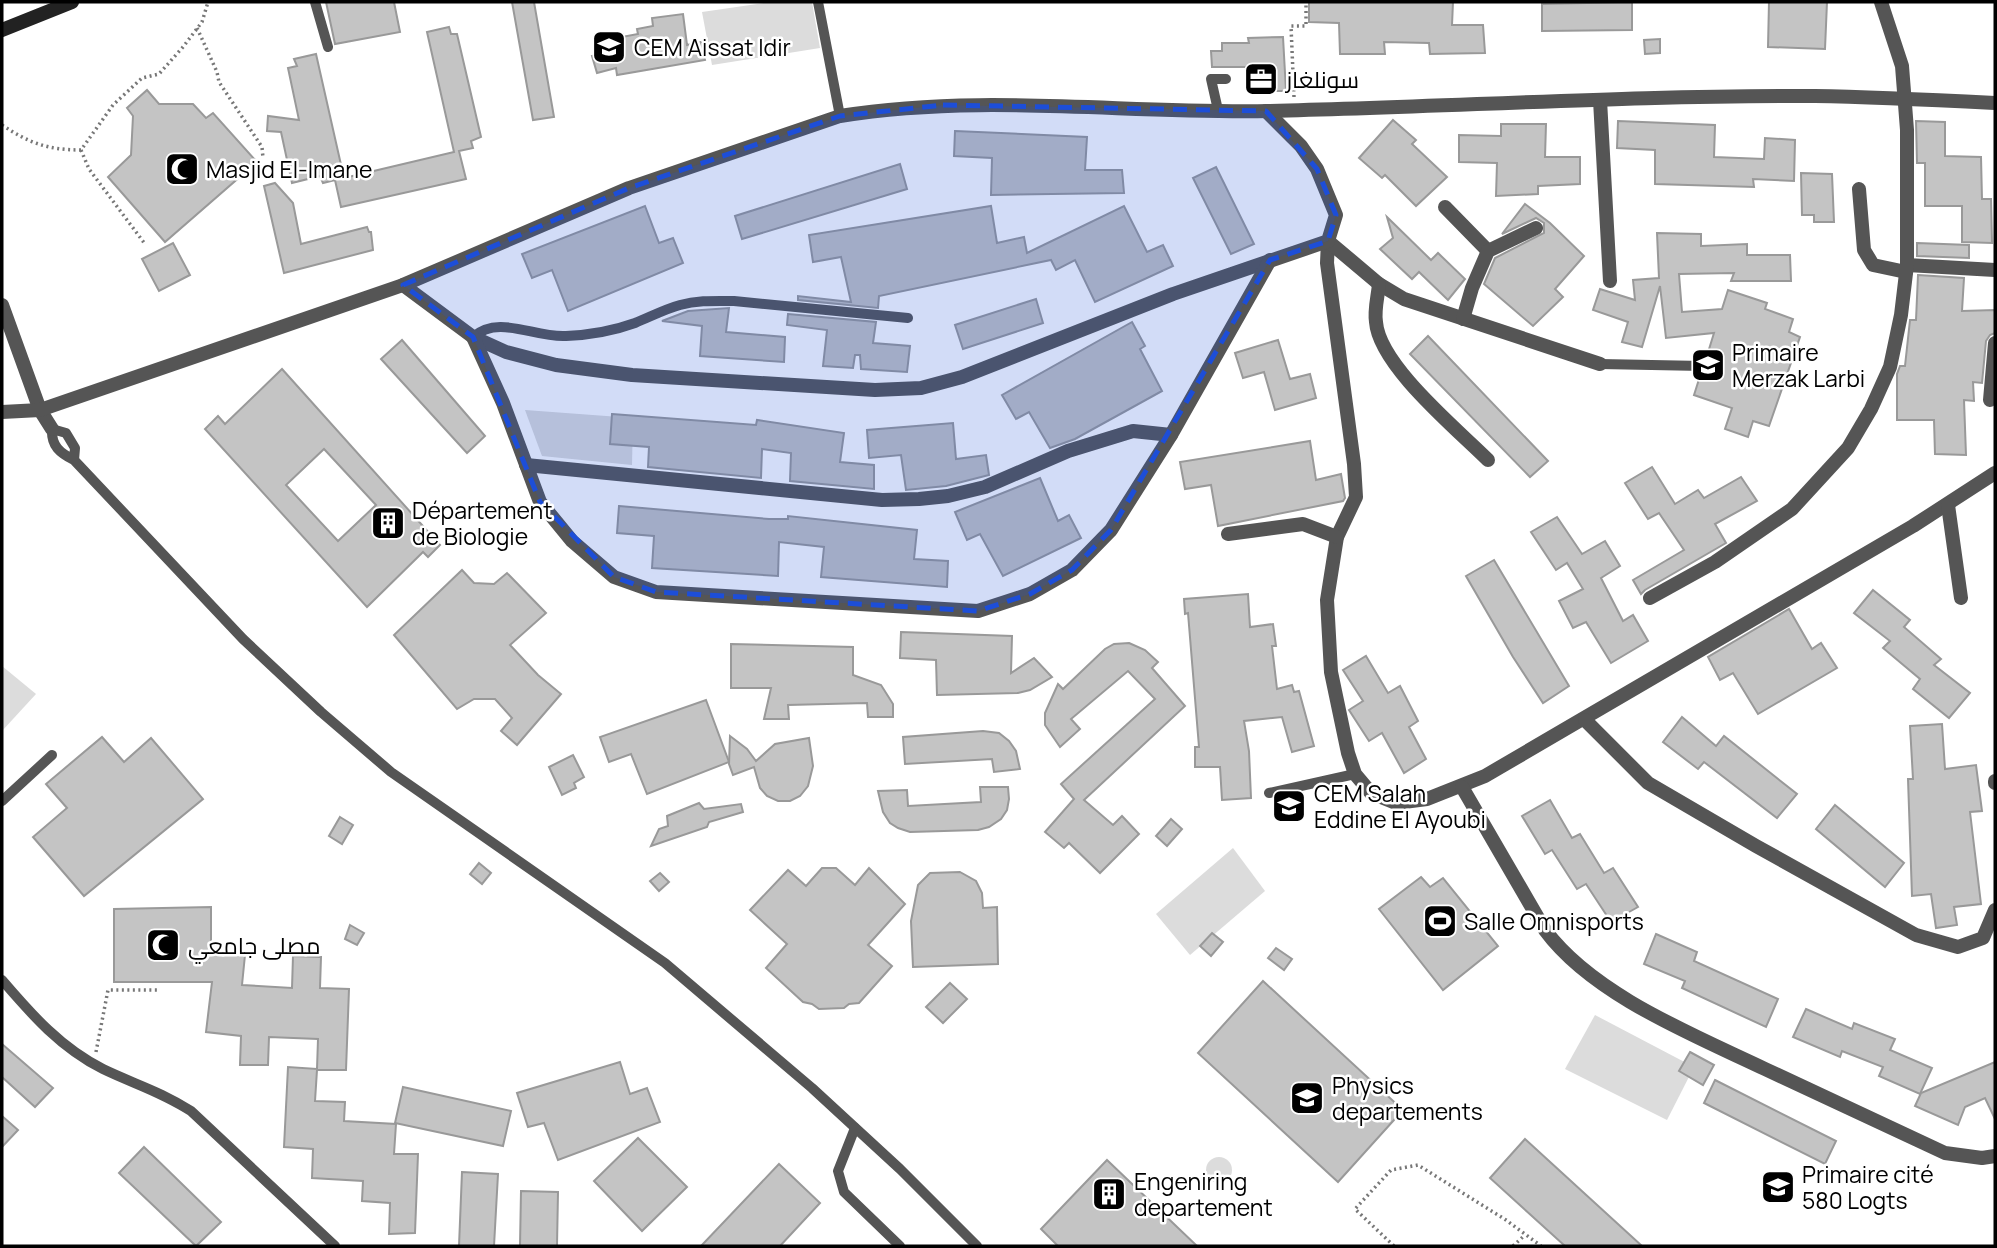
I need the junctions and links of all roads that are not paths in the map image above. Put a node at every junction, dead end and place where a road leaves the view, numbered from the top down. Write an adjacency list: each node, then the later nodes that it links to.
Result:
1 (72, 2): 5 (street)
2 (315, 2): 6 (lane)
3 (818, 2): 13 (lane)
4 (1881, 2): 8 (street)
5 (2, 30)
6 (328, 47)
7 (1226, 79): 11 (lane)
8 (1905, 99): 9 (street); 10 (street); 20 (street)
9 (1600, 100): 12 (street); 22 (street)
10 (1995, 103)
11 (1218, 110): 12 (street); 13 (street)
12 (1266, 111): 17 (street)
13 (840, 116): 24 (street)
14 (1860, 189): 20 (street)
15 (1444, 207): 18 (street)
16 (1536, 228): 18 (street)
17 (1328, 241): 19 (street); 23 (street); 43 (street)
18 (1488, 251): 27 (street)
19 (1270, 260): 28 (street); 36 (street)
20 (1906, 269): 21 (street); 45 (street)
21 (1995, 270)
22 (1610, 281)
23 (1379, 284): 27 (street); 38 (street)
24 (403, 285): 28 (street); 33 (street)
25 (2, 305): 33 (street)
26 (908, 318): 28 (lane)
27 (1463, 319): 30 (street)
28 (472, 337): 39 (street)
29 (1995, 343): 32 (street)
30 (1600, 365): 31 (lane)
31 (1703, 366)
32 (1990, 400)
33 (40, 410): 34 (street); 35 (street)
34 (2, 412)
35 (52, 429): 37 (lane); 37 (lane)
36 (1171, 435): 39 (street); 39 (street)
37 (75, 460): 54 (lane)
38 (1488, 460)
39 (526, 466)
40 (1995, 473): 41 (street)
41 (1948, 505): 44 (street); 46 (street)
42 (1228, 534): 43 (street)
43 (1337, 537): 48 (street)
44 (1961, 597)
45 (1650, 598)
46 (1585, 720): 49 (street); 52 (street)
47 (52, 755): 51 (lane)
48 (1355, 774): 49 (street); 50 (lane)
49 (1462, 786): 55 (street)
50 (1269, 793)
51 (2, 801)
52 (1995, 910)
53 (2, 980): 56 (lane)
54 (855, 1128): 57 (lane); 58 (lane)
55 (1995, 1156)
56 (335, 1246)
57 (900, 1246)
58 (976, 1246)

